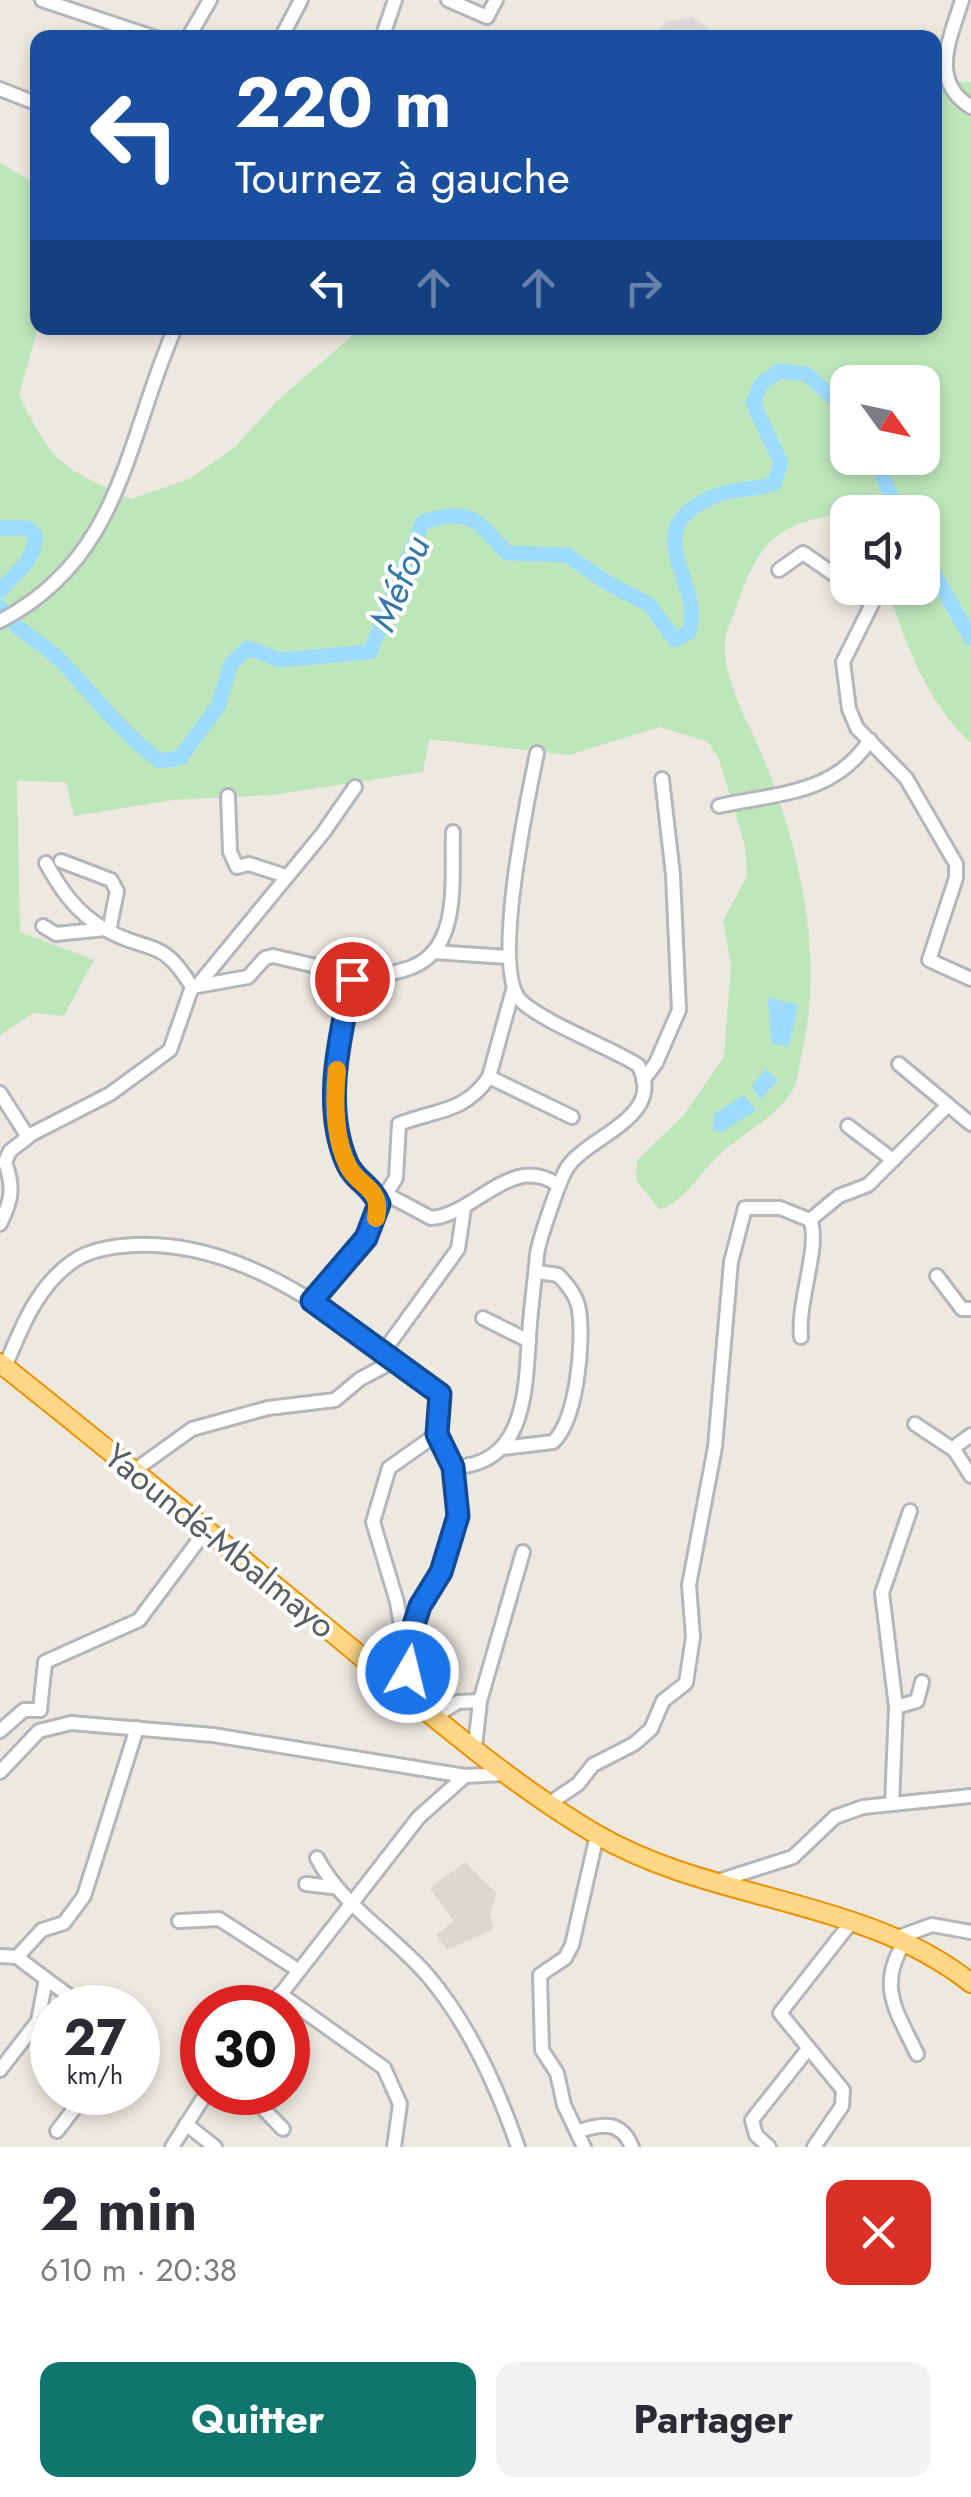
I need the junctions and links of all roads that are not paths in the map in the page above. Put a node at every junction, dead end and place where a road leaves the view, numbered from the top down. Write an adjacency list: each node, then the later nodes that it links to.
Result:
1 (42, 0): 8 (street)
2 (210, 0): 10 (street)
3 (302, 0): 11 (street)
4 (395, 0): 12 (street)
5 (448, 0): 6 (street)
6 (496, 0)
7 (962, 0): 15 (street)
8 (81, 6): 9 (street)
9 (137, 30)
10 (193, 30)
11 (285, 30)
12 (385, 30)
13 (0, 89): 14 (street)
14 (30, 101)
15 (971, 106)
16 (171, 335): 20 (street)
17 (779, 570): 18 (street)
18 (830, 573)
19 (872, 605): 21 (street)
20 (0, 620)
21 (870, 740): 26 (street); 35 (street)
22 (537, 753): 34 (street)
23 (662, 779): 41 (street)
24 (355, 788): 30 (street)
25 (228, 796): 30 (street)
26 (718, 806)
27 (452, 832): 33 (street)
28 (61, 861): 32 (street)
29 (46, 863): 32 (street)
30 (286, 876): 36 (street)
31 (43, 926): 32 (street)
32 (107, 930): 36 (street)
33 (432, 952): 34 (street); 38 (street)
34 (508, 956): 37 (street)
35 (971, 979)
36 (195, 986): 38 (street); 47 (street)
37 (514, 990): 40 (street); 41 (street)
38 (348, 998): 50 (street)
39 (899, 1064): 43 (street)
40 (488, 1077): 44 (street); 50 (street)
41 (644, 1080): 49 (street)
42 (0, 1093): 47 (street)
43 (948, 1105): 45 (street); 48 (street)
44 (572, 1117)
45 (971, 1124)
46 (848, 1126): 48 (street)
47 (28, 1138): 53 (street)
48 (894, 1160): 52 (street)
49 (558, 1185): 51 (street); 54 (street)
50 (383, 1200): 51 (street); 56 (street)
51 (464, 1208): 61 (street)
52 (810, 1220): 59 (street); 91 (street)
53 (0, 1224)
54 (538, 1272): 60 (street); 66 (street)
55 (937, 1276): 57 (street)
56 (312, 1301): 61 (street); 62 (street)
57 (971, 1309)
58 (483, 1318): 60 (street)
59 (801, 1337)
60 (529, 1341): 66 (street)
61 (390, 1356): 64 (street); 69 (street)
62 (2, 1365): 69 (highway, Yaoundé-Mbalmayo)
63 (916, 1424): 67 (street)
64 (437, 1434): 68 (street); 74 (street)
65 (971, 1435): 67 (street)
66 (503, 1448): 68 (street)
67 (954, 1450): 70 (street)
68 (453, 1467): 74 (street)
69 (135, 1470): 72 (highway, Yaoundé-Mbalmayo)
70 (971, 1476)
71 (910, 1510): 78 (street)
72 (207, 1529): 76 (highway, Yaoundé-Mbalmayo); 79 (street)
73 (523, 1552): 77 (street)
74 (405, 1653): 76 (street)
75 (922, 1682): 78 (street)
76 (415, 1701): 80 (highway, Yaoundé-Mbalmayo)
77 (480, 1701): 80 (street); 85 (street)
78 (896, 1707): 92 (street)
79 (40, 1710): 81 (street); 83 (street)
80 (435, 1716): 85 (highway, Yaoundé-Mbalmayo)
81 (55, 1723): 82 (street); 86 (street)
82 (137, 1728): 89 (street); 104 (street)
83 (0, 1730)
84 (0, 1739): 86 (street)
85 (475, 1746): 88 (highway, Yaoundé-Mbalmayo)
86 (15, 1751): 87 (street)
87 (0, 1772)
88 (509, 1774): 89 (street); 91 (highway, Yaoundé-Mbalmayo)
89 (466, 1776): 98 (street)
90 (971, 1796): 92 (street)
91 (550, 1803): 93 (highway, Yaoundé-Mbalmayo)
92 (892, 1803): 95 (street)
93 (597, 1835): 95 (highway, Yaoundé-Mbalmayo); 120 (street)
94 (317, 1858): 97 (street)
95 (718, 1881): 99 (highway, Yaoundé-Mbalmayo)
96 (306, 1884): 97 (street)
97 (332, 1887): 98 (street)
98 (352, 1901): 105 (street); 124 (street)
99 (853, 1920): 102 (highway, Yaoundé-Mbalmayo); 111 (street)
100 (179, 1921): 105 (street)
101 (970, 1929): 102 (street)
102 (902, 1938): 107 (highway, Yaoundé-Mbalmayo); 112 (street)
103 (0, 1956): 104 (street)
104 (17, 1956): 106 (street)
105 (298, 1970): 109 (street)
106 (46, 1978): 108 (street); 113 (street)
107 (971, 1983)
108 (55, 1985)
109 (287, 1985)
110 (310, 2015): 121 (street)
111 (808, 2049): 127 (street); 128 (street)
112 (917, 2054)
113 (0, 2070)
114 (69, 2115): 119 (street)
115 (192, 2115): 117 (street)
116 (270, 2115): 118 (street)
117 (186, 2124): 122 (street); 123 (street)
118 (283, 2128)
119 (57, 2131)
120 (577, 2132): 125 (street); 126 (street)
121 (398, 2146)
122 (172, 2147)
123 (215, 2147)
124 (518, 2147)
125 (584, 2147)
126 (632, 2147)
127 (769, 2147)
128 (814, 2147)

